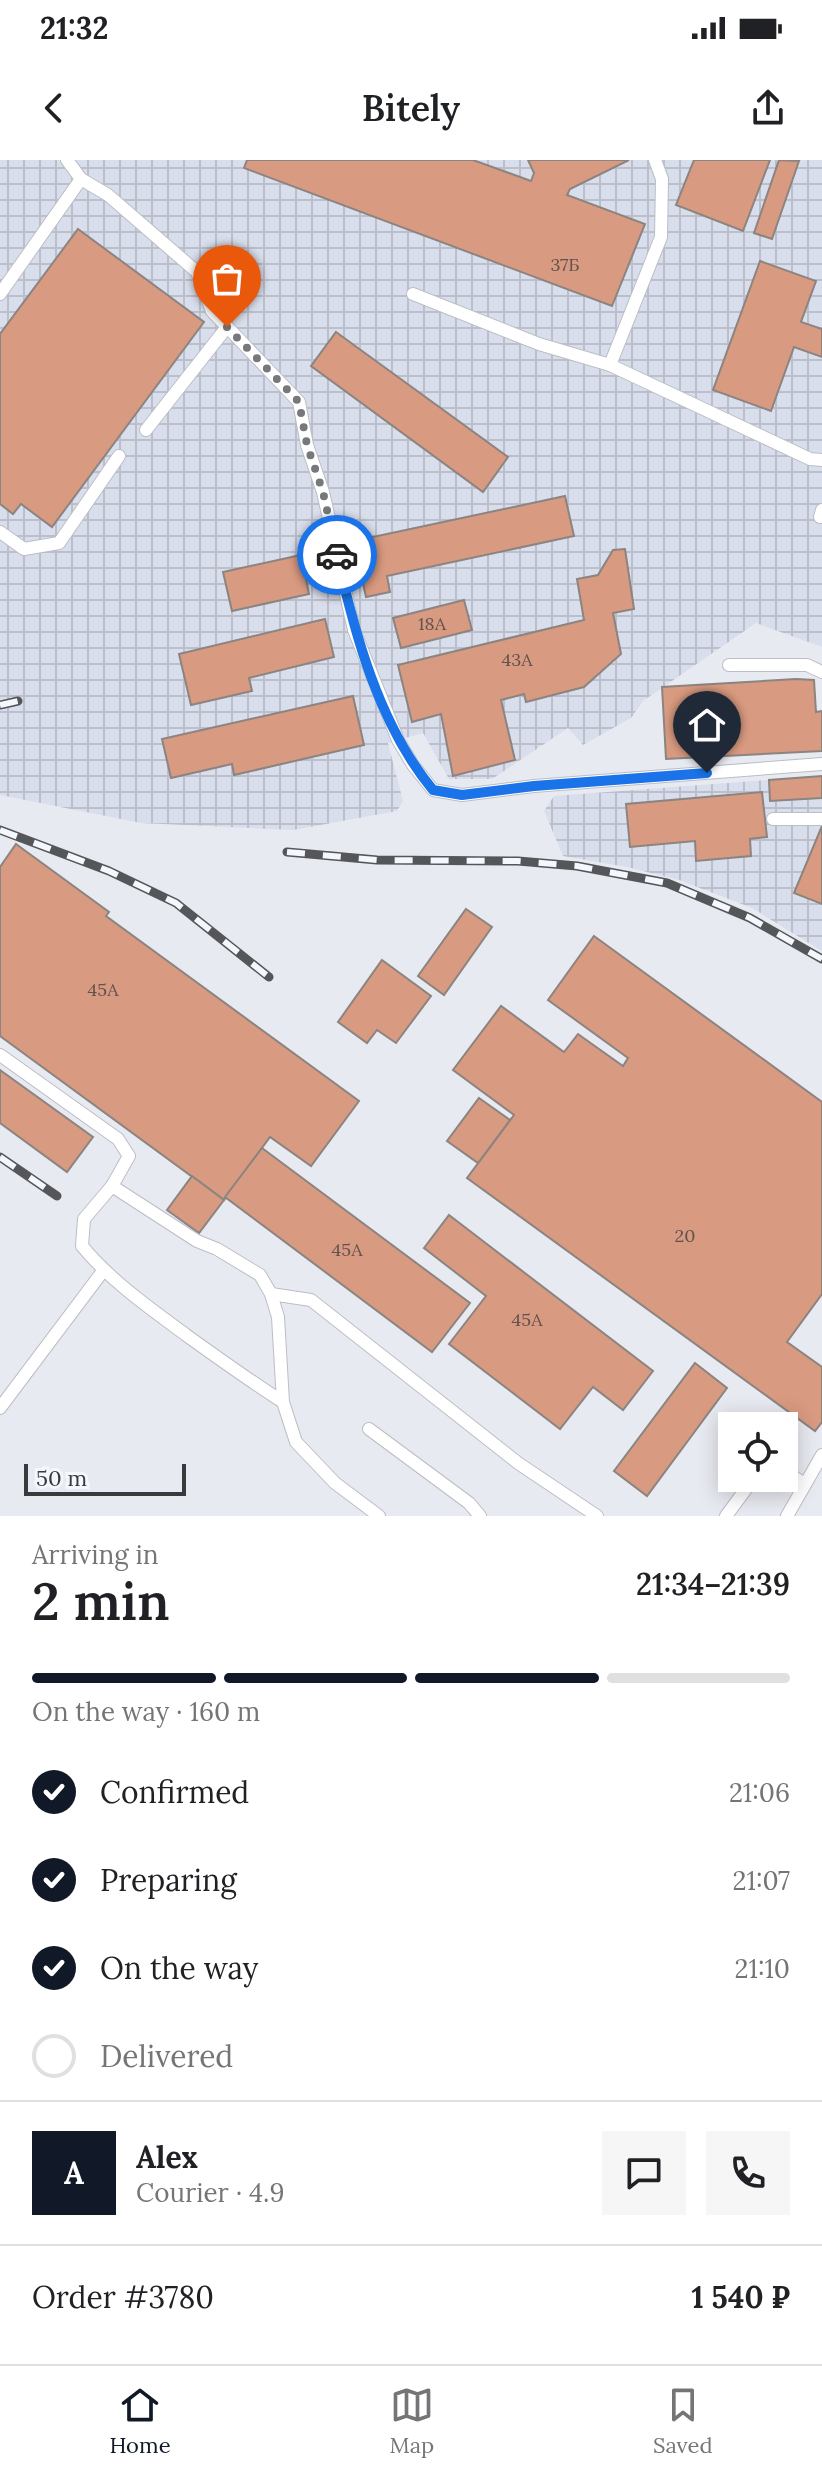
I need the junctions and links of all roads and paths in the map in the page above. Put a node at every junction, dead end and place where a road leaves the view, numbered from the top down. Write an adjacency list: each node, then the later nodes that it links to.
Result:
1 (67, 160): 3 (lane)
2 (655, 160): 7 (lane)
3 (81, 179): 4 (lane); 6 (lane)
4 (0, 294)
5 (413, 294): 7 (lane)
6 (227, 327): 8 (lane); 14 (lane)
7 (610, 365): 10 (lane)
8 (146, 430)
9 (119, 456): 11 (lane)
10 (822, 460)
11 (0, 532)
12 (729, 665): 13 (lane)
13 (822, 672)
14 (822, 764)
15 (773, 819): 16 (lane)
16 (822, 819)
17 (0, 1055): 18 (lane)
18 (112, 1186): 19 (lane); 20 (lane)
19 (103, 1271): 21 (lane); 22 (lane)
20 (271, 1294): 21 (lane); 30 (lane)
21 (283, 1402): 28 (lane)
22 (0, 1408)
23 (369, 1429): 29 (lane)
24 (822, 1455): 26 (lane)
25 (798, 1480): 26 (lane)
26 (804, 1484): 32 (lane)
27 (744, 1492): 31 (lane)
28 (379, 1516)
29 (480, 1516)
30 (597, 1516)
31 (726, 1516)
32 (787, 1516)

